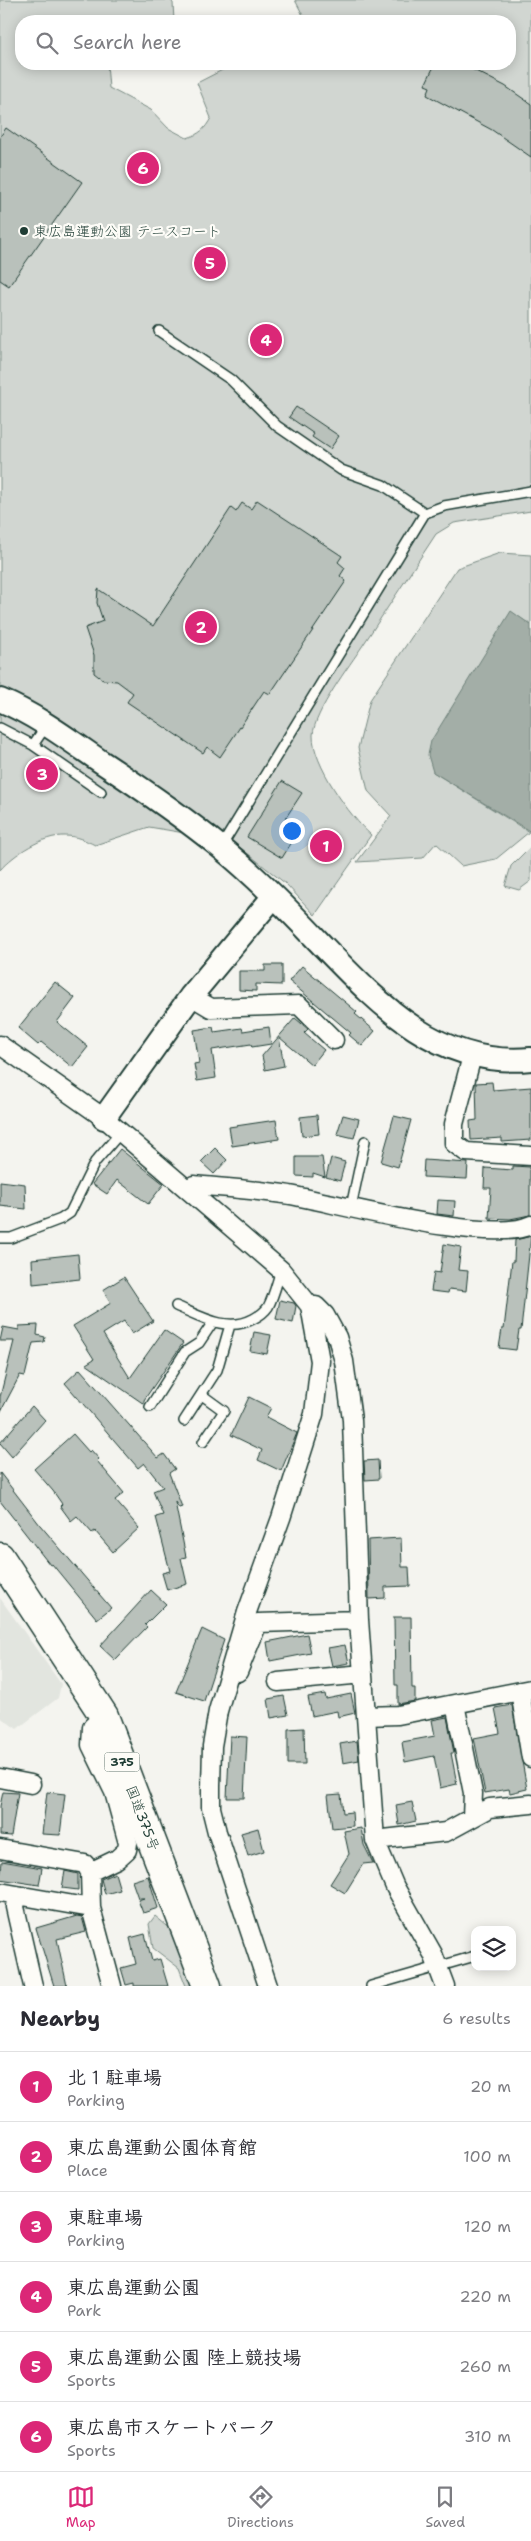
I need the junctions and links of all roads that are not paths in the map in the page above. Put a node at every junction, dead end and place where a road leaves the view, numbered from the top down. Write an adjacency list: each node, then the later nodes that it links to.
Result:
1 (159, 331): 3 (lane)
2 (531, 491): 3 (lane)
3 (425, 513): 9 (lane)
4 (0, 700): 5 (street)
5 (46, 725): 7 (lane); 9 (street)
6 (0, 728): 7 (lane)
7 (33, 745): 8 (lane)
8 (101, 792)
9 (221, 847): 10 (street)
10 (274, 896): 11 (street); 14 (street)
11 (191, 996): 12 (street); 16 (street)
12 (334, 1040)
13 (0, 1045): 16 (street)
14 (472, 1056): 15 (street); 19 (street)
15 (531, 1059)
16 (104, 1118): 17 (street)
17 (121, 1132): 20 (street); 23 (lane)
18 (366, 1141): 21 (lane)
19 (531, 1156)
20 (189, 1191): 21 (street); 24 (street)
21 (351, 1207): 22 (street)
22 (531, 1225)
23 (0, 1238)
24 (280, 1270): 26 (street); 28 (lane)
25 (176, 1306): 27 (lane)
26 (310, 1306): 34 (street); 35 (street)
27 (213, 1322): 28 (lane); 30 (lane)
28 (230, 1325): 29 (lane)
29 (202, 1395): 31 (lane); 32 (lane)
30 (150, 1407)
31 (184, 1421)
32 (203, 1442)
33 (0, 1557): 40 (highway, 国道375号 / 375)
34 (359, 1620): 35 (street); 36 (street)
35 (227, 1674): 57 (street)
36 (363, 1674): 37 (street); 41 (street)
37 (278, 1682)
38 (526, 1690): 39 (street); 42 (street)
39 (455, 1704): 41 (street); 46 (street)
40 (104, 1716): 49 (street); 56 (highway, 国道375号 / 375)
41 (366, 1716): 47 (street)
42 (531, 1758)
43 (0, 1778): 44 (street)
44 (31, 1784)
45 (531, 1804): 46 (street)
46 (472, 1817): 47 (street)
47 (375, 1840): 53 (street)
48 (0, 1849): 49 (street)
49 (90, 1872): 51 (street)
50 (8, 1893): 51 (street); 54 (street)
51 (91, 1908): 55 (street)
52 (471, 1957): 53 (lane)
53 (439, 1968): 58 (lane); 59 (street)
54 (33, 1986)
55 (112, 1986)
56 (207, 1986)
57 (268, 1986)
58 (371, 1986)
59 (445, 1986)

